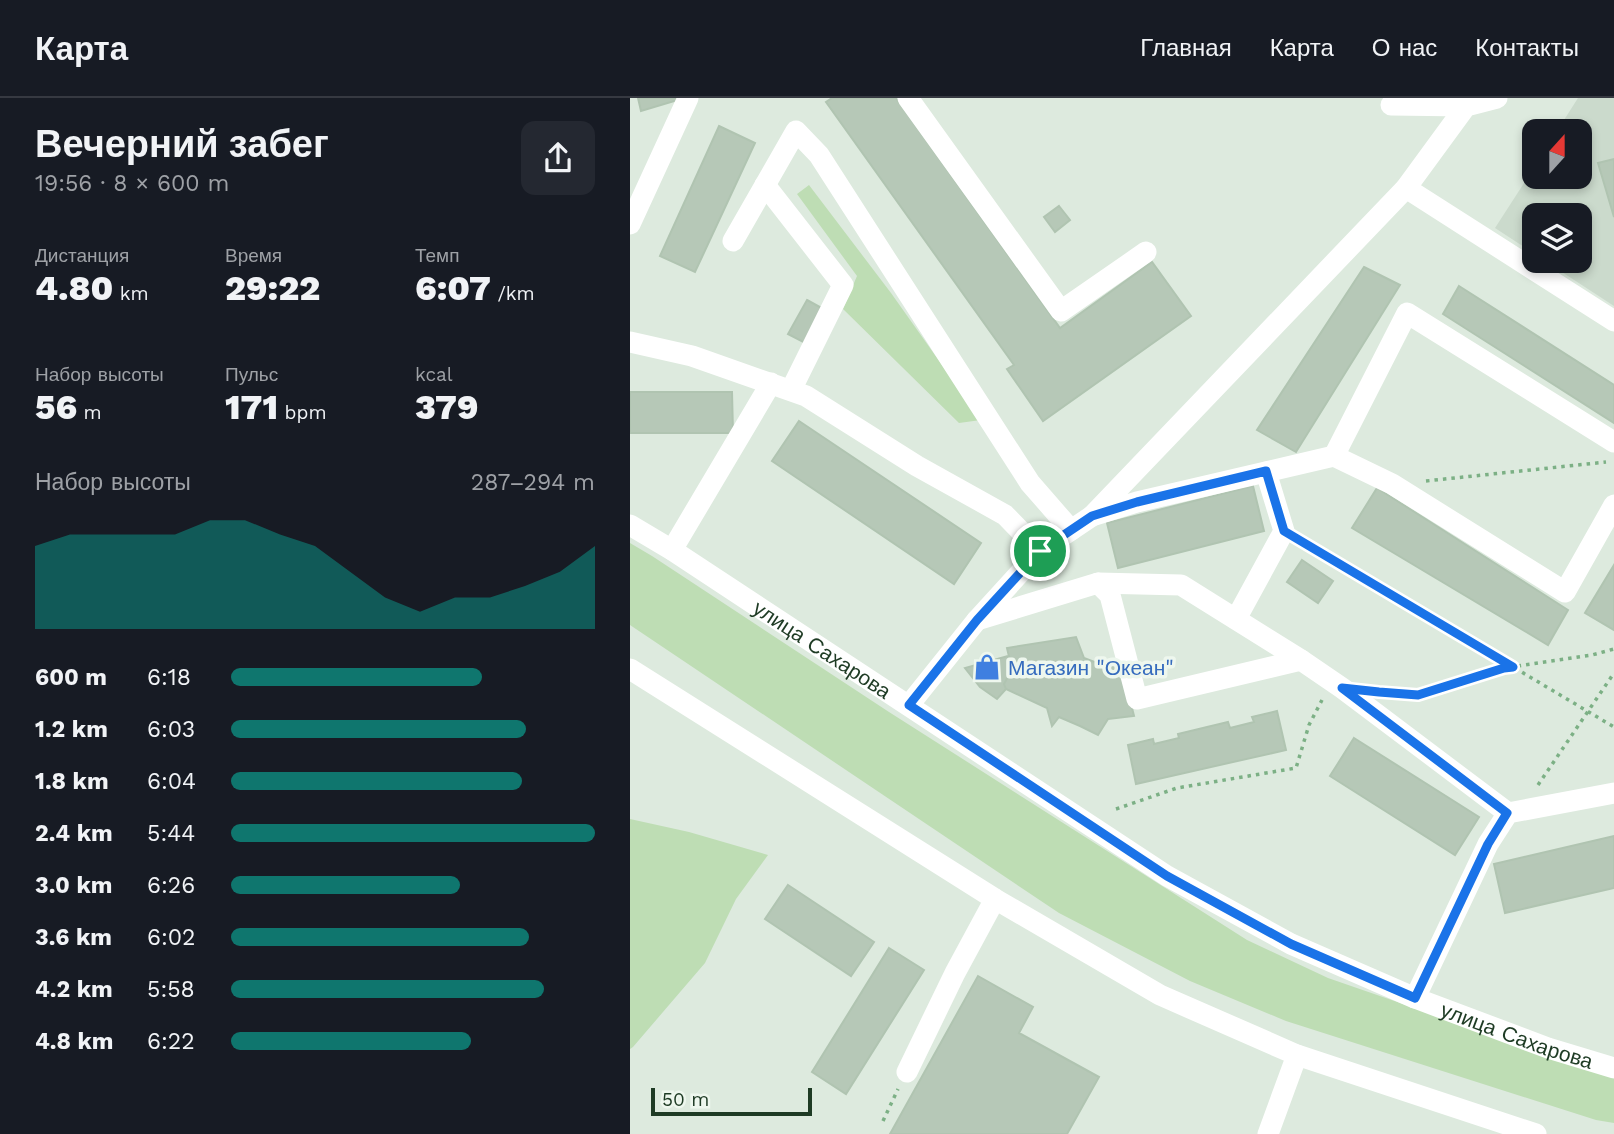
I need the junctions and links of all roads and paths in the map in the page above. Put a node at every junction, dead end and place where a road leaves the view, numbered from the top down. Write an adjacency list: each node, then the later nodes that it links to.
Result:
1 (688, 98): 8 (street)
2 (908, 98): 10 (street)
3 (1497, 98): 5 (street)
4 (1391, 105): 5 (street)
5 (1466, 106): 7 (street)
6 (765, 186): 9 (street); 13 (street); 22 (street)
7 (1406, 188): 11 (street); 20 (street)
8 (630, 224)
9 (733, 241)
10 (1146, 252)
11 (1614, 321)
12 (630, 342): 13 (street)
13 (781, 387): 24 (street); 25 (street)
14 (1614, 442): 15 (street)
15 (1334, 456): 17 (street); 18 (street)
16 (1614, 461): 18 (path)
17 (1266, 471): 20 (street); 23 (street)
18 (1392, 484): 19 (street)
19 (1614, 505)
20 (1092, 516): 22 (street)
21 (630, 525): 24 (street, улица Сахарова)
22 (1071, 530): 25 (street)
23 (1284, 531): 27 (street); 31 (path)
24 (672, 551): 36 (street, улица Сахарова)
25 (1040, 551): 28 (street)
26 (1098, 583): 27 (street); 28 (street); 30 (street)
27 (1236, 619): 30 (street)
28 (977, 620): 36 (street)
29 (1614, 649): 31 (path)
30 (1301, 660): 34 (street)
31 (1513, 667): 35 (path); 37 (path)
32 (630, 669): 42 (street)
33 (1614, 673): 37 (path)
34 (1342, 688): 40 (path); 41 (street)
35 (1379, 692)
36 (909, 705): 43 (street, улица Сахарова)
37 (1588, 711): 38 (path); 41 (path)
38 (1614, 727)
39 (1614, 793): 41 (street)
40 (1116, 809)
41 (1514, 811): 43 (street)
42 (995, 899): 44 (street); 46 (street)
43 (1415, 998): 45 (street, улица Сахарова)
44 (1297, 1055): 48 (street); 49 (street)
45 (1614, 1068)
46 (907, 1072): 47 (path)
47 (883, 1121)
48 (1268, 1134)
49 (1536, 1134)

